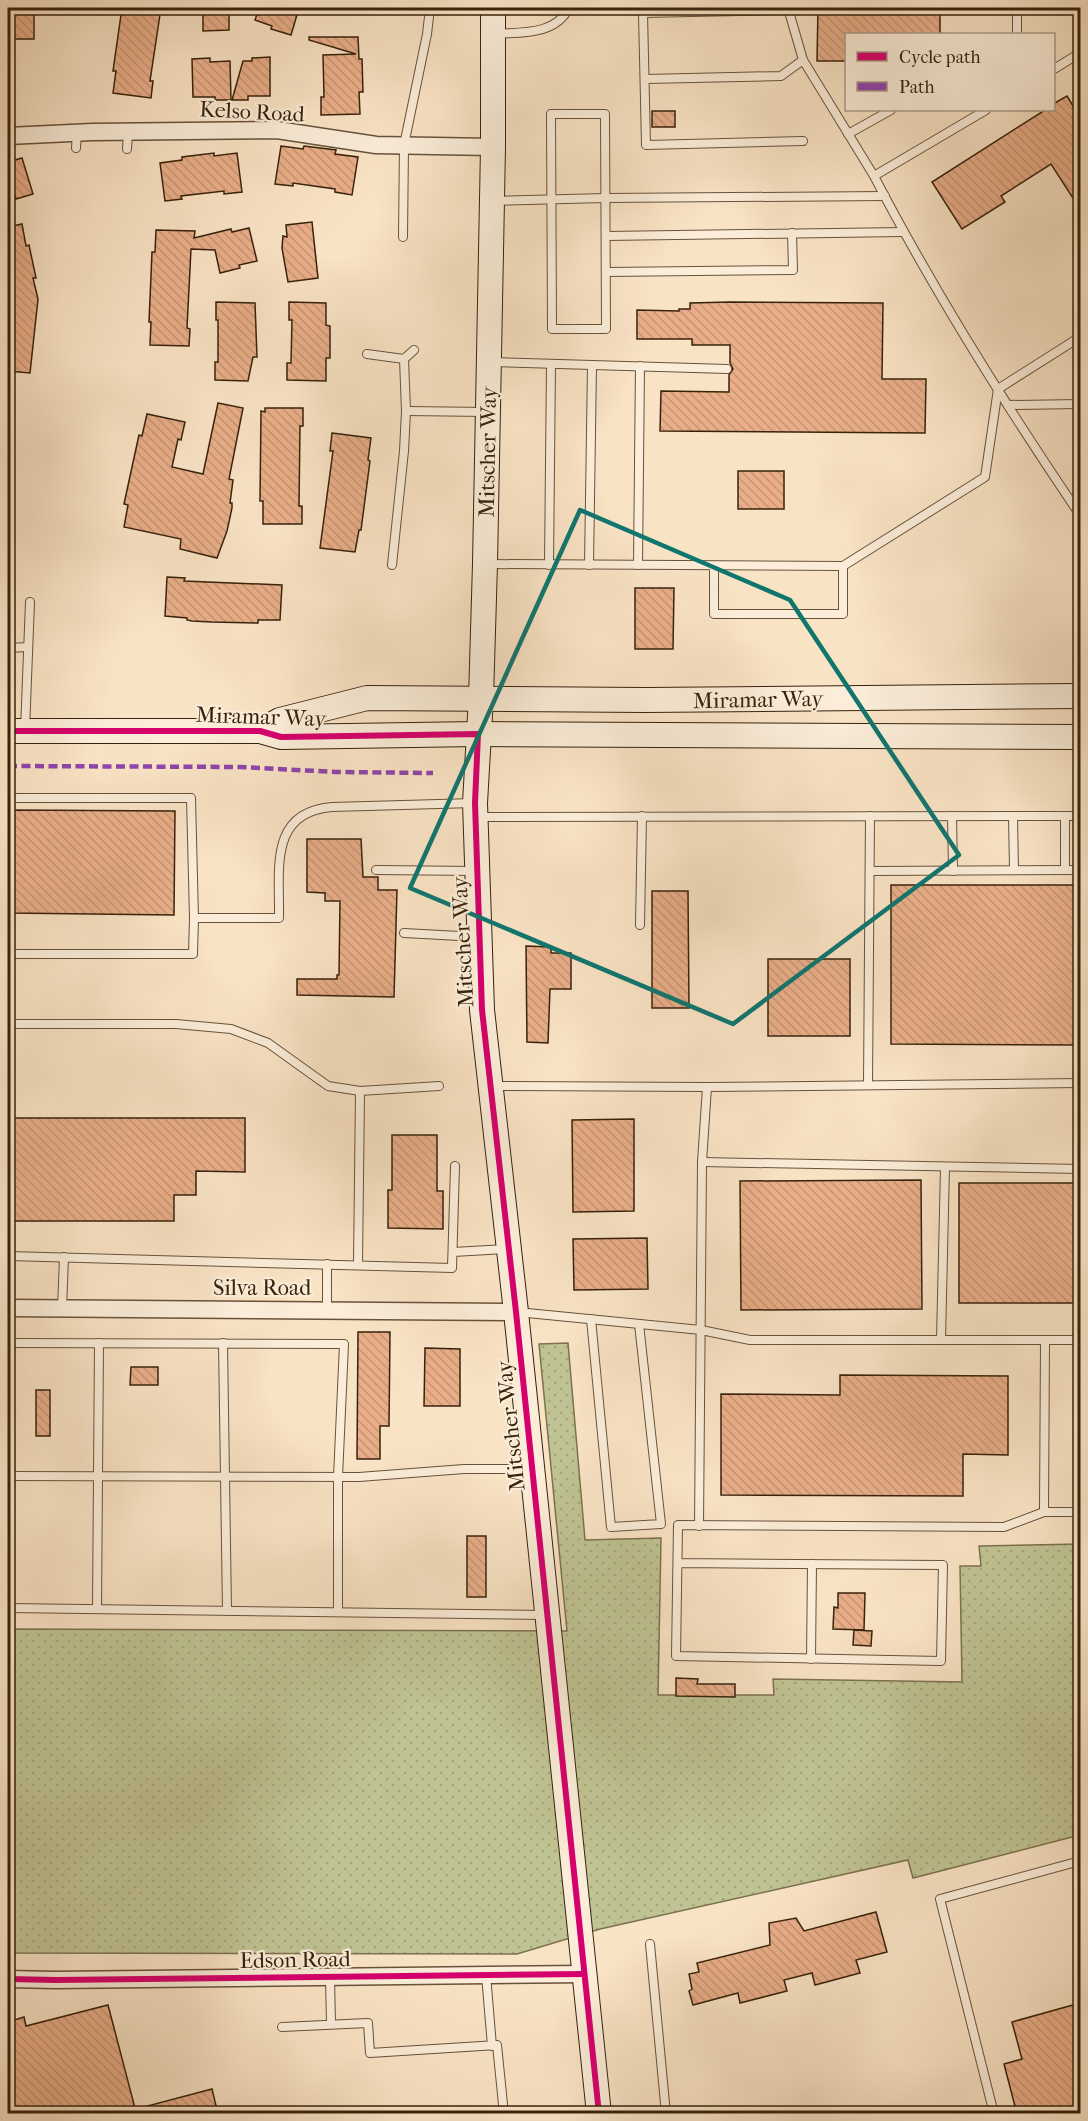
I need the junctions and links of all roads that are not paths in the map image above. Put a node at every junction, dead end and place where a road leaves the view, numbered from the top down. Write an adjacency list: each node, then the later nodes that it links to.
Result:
1 (430, 8): 18 (lane)
2 (493, 8): 7 (street, Mitscher Way)
3 (569, 8): 7 (lane)
4 (1017, 8): 6 (lane)
5 (788, 9): 9 (lane); 11 (lane)
6 (1017, 33)
7 (493, 34): 19 (street, Mitscher Way)
8 (1080, 53): 10 (lane)
9 (803, 60): 11 (lane); 15 (lane)
10 (1055, 68)
11 (645, 79): 17 (lane)
12 (889, 111): 15 (lane)
13 (984, 111): 21 (lane)
14 (128, 132): 16 (street, Kelso Road); 18 (street, Kelso Road); 20 (lane)
15 (848, 134): 21 (lane)
16 (8, 136)
17 (803, 141)
18 (404, 145): 19 (street, Kelso Road); 29 (lane)
19 (493, 147): 25 (street, Mitscher Way)
20 (127, 149)
21 (874, 176): 22 (lane)
22 (885, 196): 23 (lane); 26 (lane)
23 (605, 198): 24 (lane); 24 (lane); 28 (lane)
24 (552, 200): 25 (lane); 30 (lane)
25 (492, 201): 35 (street, Mitscher Way)
26 (903, 232): 27 (lane); 40 (lane)
27 (792, 233): 28 (lane); 30 (lane)
28 (606, 236): 30 (lane)
29 (403, 237)
30 (606, 272)
31 (1080, 337): 40 (lane)
32 (414, 350): 34 (lane)
33 (367, 354): 34 (lane)
34 (404, 359): 43 (lane)
35 (489, 362): 36 (lane); 44 (street, Mitscher Way)
36 (551, 364): 37 (lane); 48 (lane)
37 (592, 365): 38 (lane); 49 (lane)
38 (640, 366): 39 (lane); 50 (lane)
39 (727, 369)
40 (998, 389): 42 (lane); 52 (lane)
41 (1080, 404): 42 (lane)
42 (1008, 405): 45 (lane)
43 (406, 411): 44 (lane); 47 (lane)
44 (487, 412): 46 (street, Mitscher Way)
45 (1080, 515)
46 (485, 564): 48 (lane); 57 (street, Mitscher Way)
47 (392, 565)
48 (549, 565): 49 (lane)
49 (589, 565): 50 (lane)
50 (638, 565): 51 (lane)
51 (714, 566): 52 (lane); 52 (lane)
52 (843, 566)
53 (30, 602): 54 (lane)
54 (28, 647): 55 (lane); 58 (lane)
55 (8, 648)
56 (1080, 696): 57 (street, Miramar Way)
57 (481, 698): 59 (street, Miramar Way); 60 (street, Mitscher Way)
58 (16, 731): 59 (street, Miramar Way)
59 (260, 731): 60 (street, Miramar Way)
60 (478, 734): 61 (street, Miramar Way); 63 (street, Mitscher Way)
61 (1080, 736)
62 (8, 798): 77 (lane)
63 (475, 810): 64 (lane); 74 (street, Mitscher Way); 77 (lane)
64 (642, 816): 65 (lane); 78 (lane)
65 (870, 816): 66 (lane); 75 (lane)
66 (952, 816): 67 (lane); 76 (lane)
67 (1013, 816): 68 (lane); 71 (lane)
68 (1065, 816): 69 (lane); 72 (lane)
69 (1080, 816)
70 (376, 870): 74 (lane)
71 (1014, 870): 72 (lane); 76 (lane)
72 (1065, 870): 73 (lane)
73 (1080, 870)
74 (477, 871): 80 (street, Mitscher Way)
75 (870, 871): 76 (lane); 84 (lane)
76 (953, 871)
77 (194, 918): 81 (lane)
78 (640, 925)
79 (404, 933): 80 (lane)
80 (479, 937): 86 (street, Mitscher Way)
81 (8, 954)
82 (8, 1024): 88 (lane)
83 (1080, 1083): 84 (lane)
84 (868, 1085): 87 (lane)
85 (440, 1086): 88 (lane)
86 (492, 1086): 87 (lane); 93 (street, Mitscher Way)
87 (707, 1087): 89 (lane)
88 (360, 1091): 98 (lane)
89 (702, 1162): 91 (lane); 105 (lane)
90 (455, 1166): 94 (lane)
91 (945, 1167): 92 (lane); 106 (lane)
92 (1080, 1169)
93 (509, 1249): 94 (lane); 102 (street, Mitscher Way)
94 (453, 1252): 98 (lane)
95 (8, 1256): 96 (lane)
96 (64, 1257): 97 (lane); 100 (lane)
97 (327, 1264): 98 (lane); 101 (lane)
98 (357, 1265)
99 (8, 1308): 100 (street, Silva Road)
100 (62, 1309): 101 (street, Silva Road)
101 (327, 1310): 102 (street, Silva Road)
102 (516, 1312): 103 (lane); 112 (street, Mitscher Way)
103 (591, 1319): 104 (lane); 119 (lane)
104 (639, 1324): 105 (lane); 119 (lane)
105 (701, 1330): 106 (lane); 121 (lane)
106 (941, 1340): 107 (lane)
107 (1045, 1340): 108 (lane); 117 (lane)
108 (1080, 1340)
109 (8, 1343): 110 (lane)
110 (99, 1343): 111 (lane); 113 (lane)
111 (223, 1343): 115 (lane); 116 (lane)
112 (532, 1469): 116 (lane); 128 (street, Mitscher Way)
113 (97, 1475): 114 (lane); 115 (lane); 125 (lane)
114 (8, 1476)
115 (224, 1476): 116 (lane); 126 (lane)
116 (338, 1477): 127 (lane)
117 (1044, 1512): 118 (lane); 121 (lane)
118 (1080, 1512)
119 (661, 1524): 120 (lane)
120 (678, 1525): 121 (lane); 122 (lane)
121 (699, 1526)
122 (678, 1563): 123 (lane); 129 (lane)
123 (812, 1564): 129 (lane); 129 (lane)
124 (8, 1608): 125 (lane)
125 (97, 1609): 126 (lane)
126 (227, 1611): 127 (lane)
127 (338, 1612): 128 (lane)
128 (548, 1616): 132 (street, Mitscher Way)
129 (811, 1659)
130 (1080, 1861): 142 (lane)
131 (650, 1944): 141 (lane)
132 (584, 1974): 133 (street, Edson Road); 140 (street, Mitscher Way)
133 (486, 1975): 134 (street, Edson Road); 138 (lane)
134 (330, 1977): 135 (street, Edson Road); 136 (lane)
135 (8, 1979)
136 (331, 2024): 137 (lane); 138 (lane)
137 (282, 2027)
138 (492, 2046): 139 (lane)
139 (504, 2114)
140 (599, 2114)
141 (666, 2114)
142 (994, 2114)

